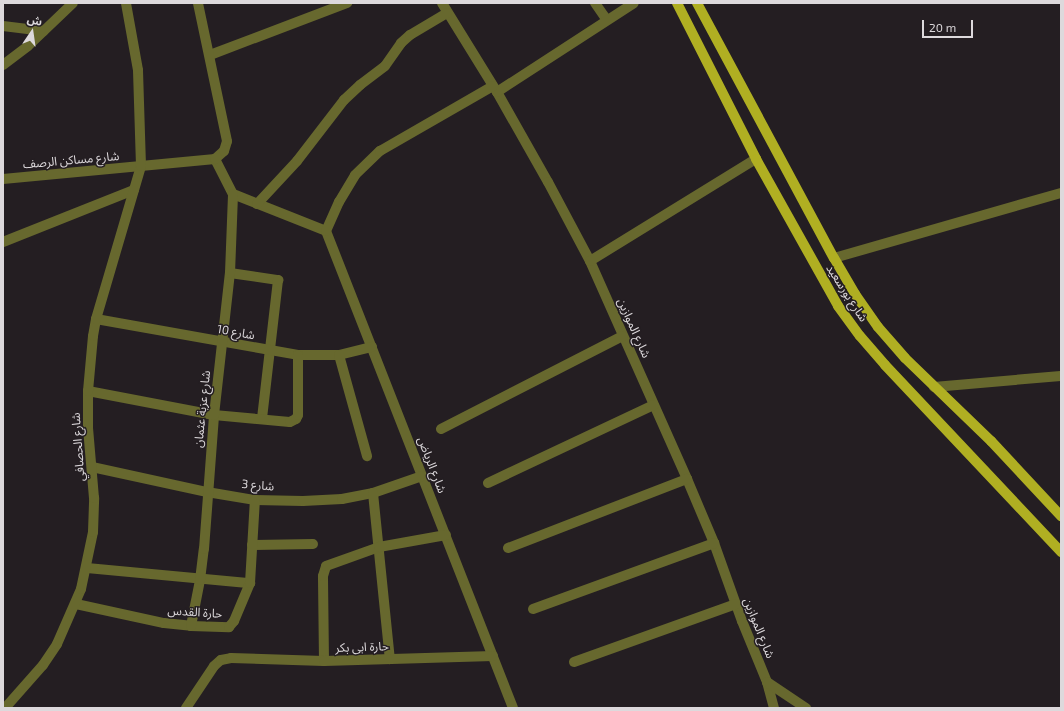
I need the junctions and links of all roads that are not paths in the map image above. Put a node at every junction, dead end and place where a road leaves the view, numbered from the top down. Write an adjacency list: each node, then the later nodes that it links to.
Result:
1 (126, 3): 19 (street, شارع الحصافي)
2 (198, 3): 14 (street)
3 (347, 3): 14 (street)
4 (442, 3): 10 (street, شارع الموازين)
5 (595, 3): 11 (street)
6 (634, 3): 11 (street)
7 (677, 3): 18 (main road, شارع بورسعيد)
8 (697, 3): 27 (main road, شارع بورسعيد)
9 (69, 4): 13 (street)
10 (447, 13): 16 (street, شارع الموازين); 24 (street)
11 (606, 19): 16 (street)
12 (3, 26): 13 (street)
13 (44, 30): 15 (street)
14 (210, 55): 17 (street)
15 (3, 65)
16 (495, 89): 25 (street); 28 (street, شارع الموازين)
17 (215, 159): 19 (street, شارع مساكن الرصف); 23 (street)
18 (756, 159): 28 (street); 59 (main road, شارع بورسعيد)
19 (141, 166): 20 (street, شارع مساكن الرصف); 21 (street, شارع الحصافي)
20 (3, 179)
21 (134, 190): 26 (street); 30 (street, شارع الحصافي)
22 (1061, 193): 27 (street)
23 (233, 194): 24 (street); 29 (street, شارع عزبة عثمان)
24 (257, 204): 25 (street)
25 (326, 231): 33 (street, شارع الرياض)
26 (3, 242)
27 (834, 258): 38 (main road, شارع بورسعيد)
28 (590, 261): 31 (street, شارع الموازين)
29 (230, 273): 32 (street, شارع عزبة عثمان); 34 (street)
30 (96, 319): 32 (street, شارع 10); 39 (street, شارع الحصافي)
31 (623, 336): 40 (street, شارع الموازين); 43 (street)
32 (222, 343): 34 (street, شارع 10); 41 (street, شارع عزبة عثمان)
33 (372, 347): 35 (street, شارع 10); 46 (street, شارع الرياض)
34 (270, 352): 36 (street, شارع 10); 42 (street)
35 (339, 354): 36 (street, شارع 10); 44 (street)
36 (298, 356): 42 (street)
37 (1061, 376): 38 (street)
38 (934, 387): 52 (main road, شارع بورسعيد)
39 (88, 391): 41 (street); 45 (street, شارع الحصافي)
40 (654, 405): 47 (street, شارع الموازين); 48 (street)
41 (214, 415): 42 (street); 49 (street, شارع عزبة عثمان)
42 (262, 420)
43 (441, 429)
44 (367, 456)
45 (92, 467): 49 (street, شارع 3); 60 (street, شارع الحصافي)
46 (422, 476): 50 (street, شارع 3); 53 (street, شارع الرياض)
47 (687, 479): 54 (street, شارع الموازين); 58 (street)
48 (488, 482)
49 (207, 492): 51 (street, شارع 3); 61 (street, شارع عزبة عثمان)
50 (373, 493): 51 (street, شارع 3); 57 (street)
51 (255, 500): 55 (street, حارة القدس)
52 (1061, 516)
53 (446, 535): 57 (street); 67 (street, شارع الرياض)
54 (714, 543): 64 (street, شارع الموازين); 65 (street)
55 (252, 544): 56 (street); 62 (street, حارة القدس)
56 (313, 544)
57 (379, 547): 68 (street); 69 (street)
58 (508, 548)
59 (1061, 552)
60 (87, 568): 61 (street); 63 (street, شارع الحصافي)
61 (200, 580): 62 (street); 66 (street, شارع عزبة عثمان)
62 (250, 583): 66 (street, حارة القدس)
63 (76, 604): 66 (street, حارة القدس); 72 (street, شارع الحصافي)
64 (736, 604): 70 (street); 71 (street, شارع الموازين)
65 (533, 609)
66 (191, 626)
67 (493, 656): 68 (street, حارة ابى بكر); 74 (street, شارع الرياض)
68 (390, 659): 69 (street, حارة ابى بكر)
69 (324, 661): 73 (street, حارة ابى بكر)
70 (574, 662)
71 (767, 682): 75 (street, شارع الموازين); 76 (street)
72 (5, 708)
73 (186, 708)
74 (513, 708)
75 (774, 708)
76 (806, 708)

